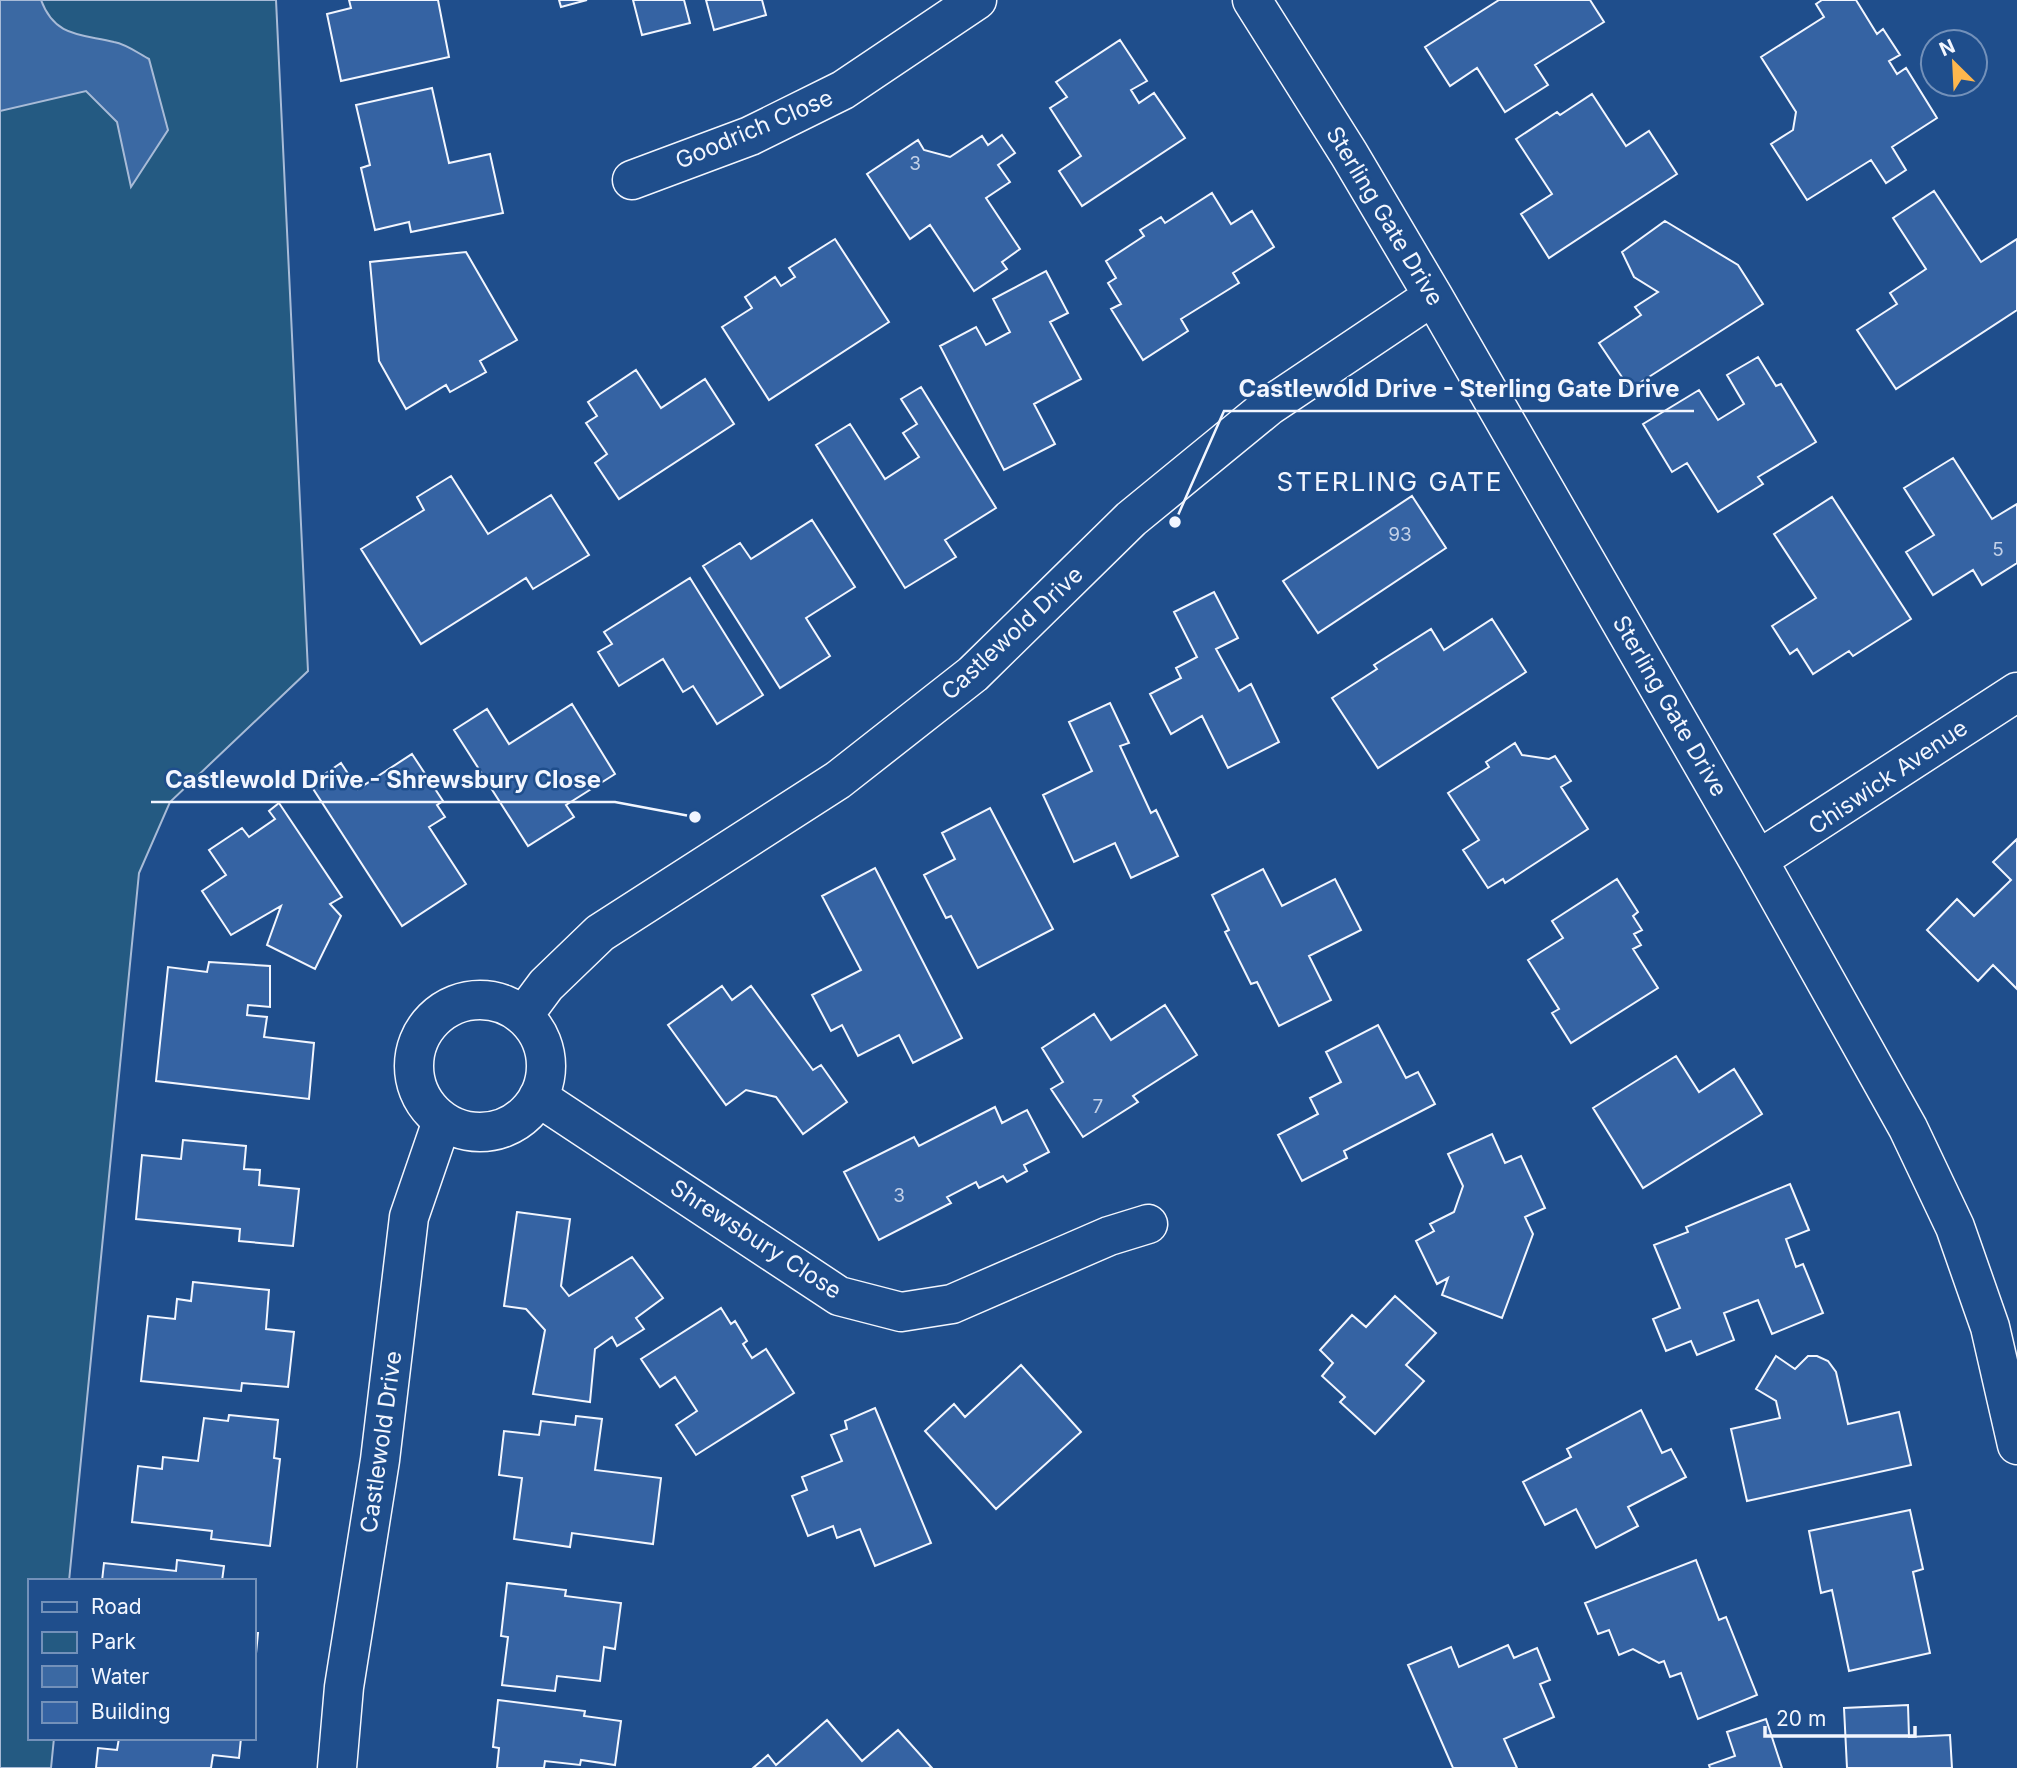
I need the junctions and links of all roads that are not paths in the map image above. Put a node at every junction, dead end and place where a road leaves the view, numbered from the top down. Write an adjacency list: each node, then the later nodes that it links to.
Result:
1 (977, 0): 3 (street, Goodrich Close)
2 (1252, 0): 4 (street, Sterling Gate Drive)
3 (632, 180)
4 (1433, 296): 6 (street, Sterling Gate Drive); 7 (street, Castlewold Drive)
5 (2017, 692): 6 (street, Chiswick Avenue)
6 (1758, 860): 11 (street, Sterling Gate Drive)
7 (523, 1016): 8 (street); 9 (street)
8 (538, 1097): 9 (street); 10 (street, Shrewsbury Close)
9 (442, 1121): 12 (street, Castlewold Drive)
10 (1148, 1224)
11 (2017, 1445)
12 (337, 1768)

